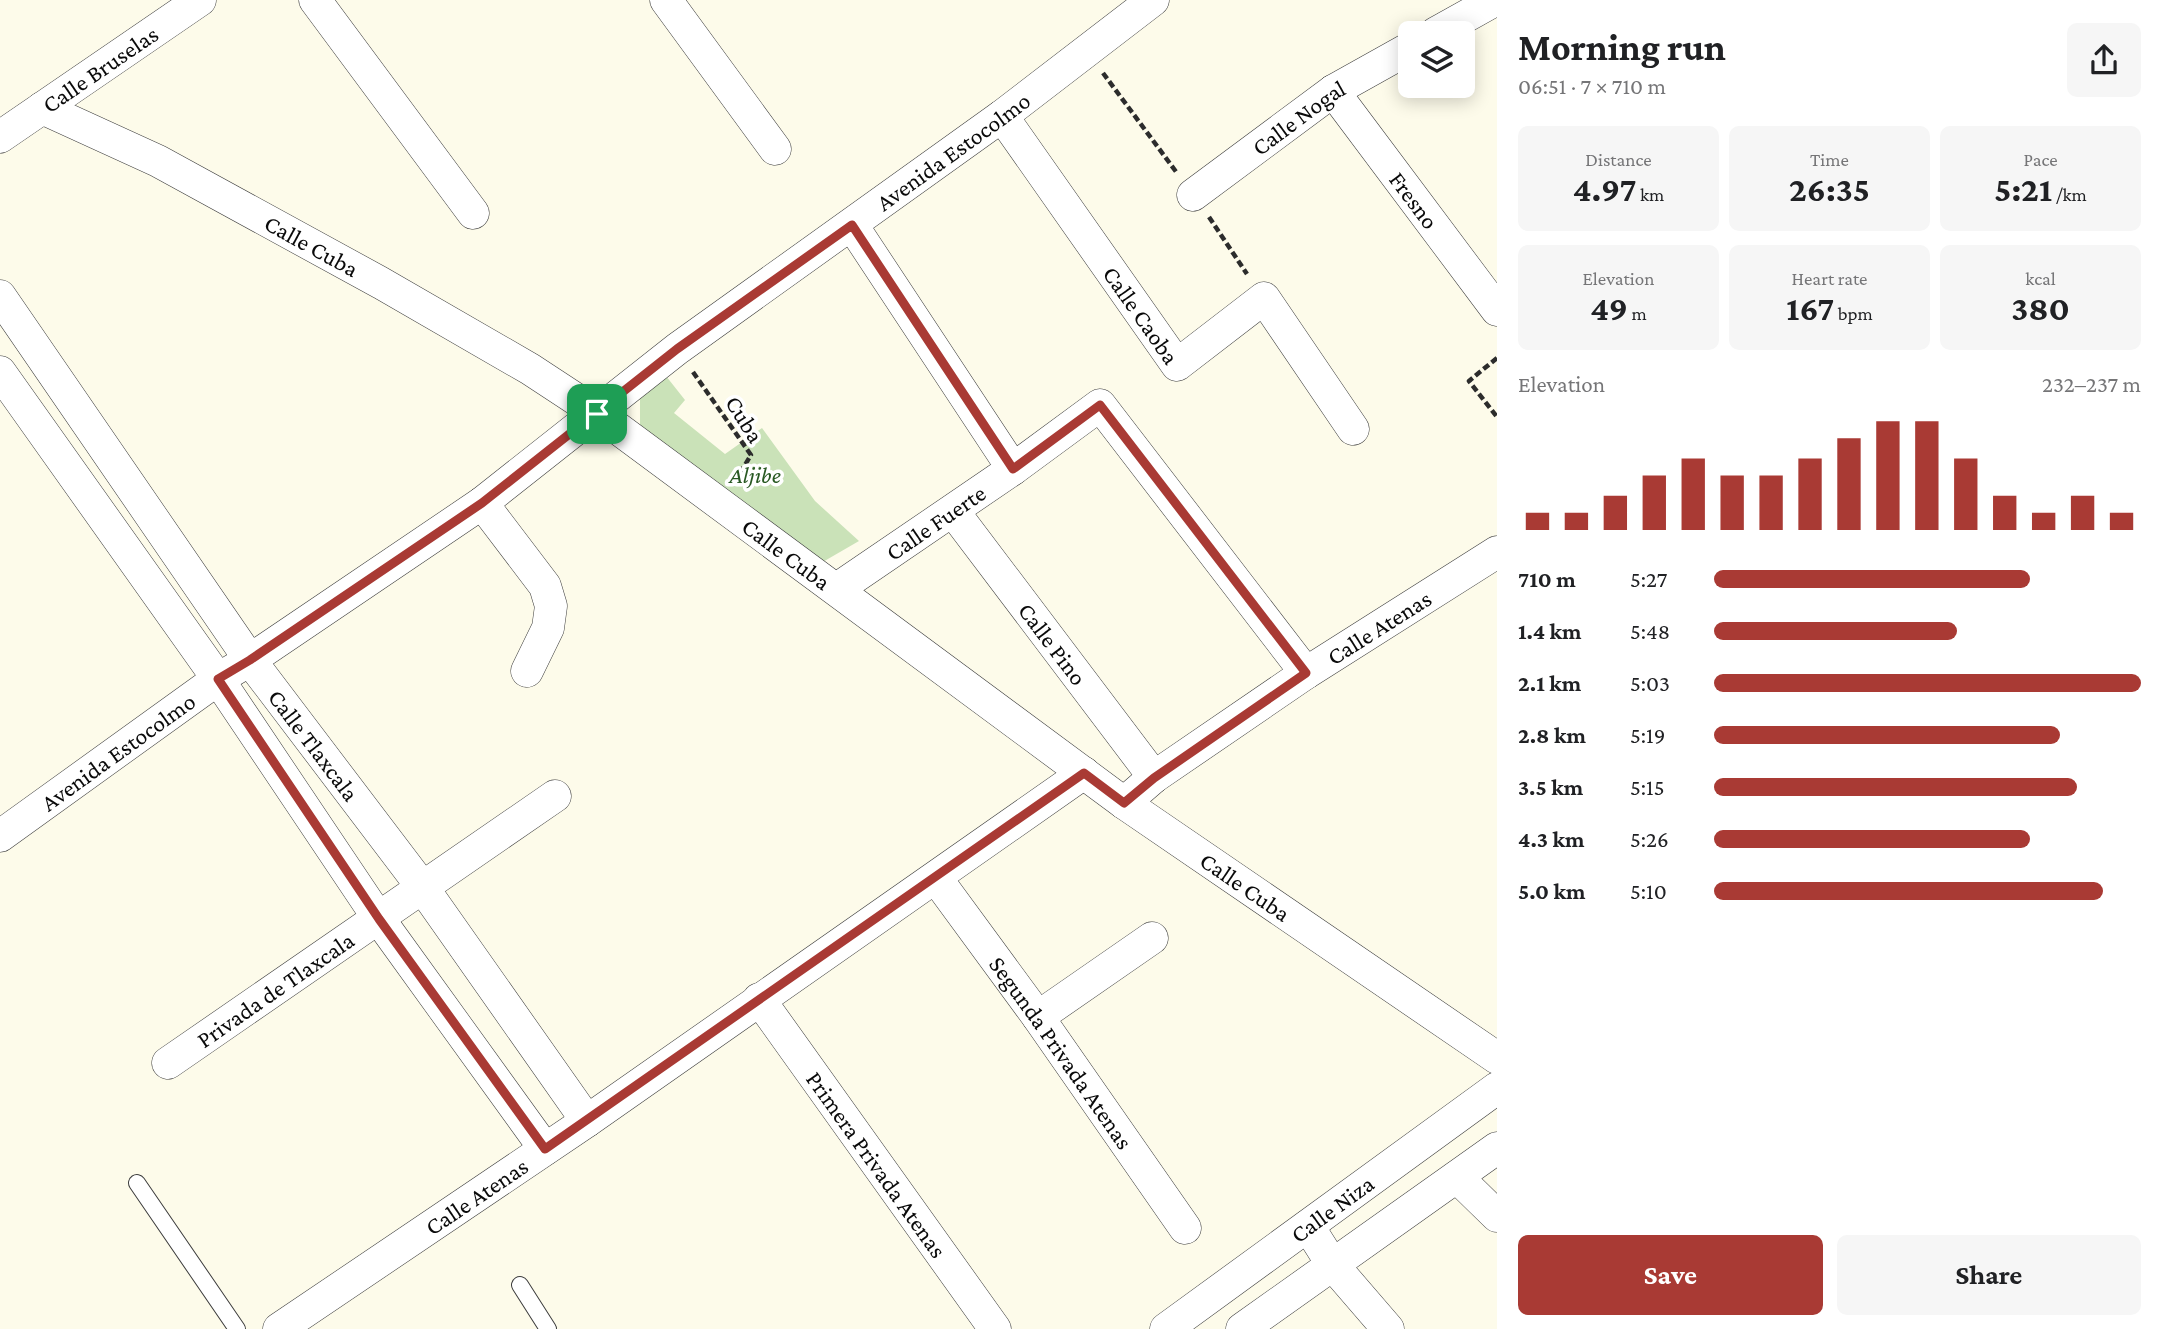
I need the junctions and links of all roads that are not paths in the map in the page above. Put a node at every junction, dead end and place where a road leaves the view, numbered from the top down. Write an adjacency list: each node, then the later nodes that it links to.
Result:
1 (200, 0): 9 (street, Calle Bruselas)
2 (315, 0): 14 (street)
3 (667, 0): 12 (street)
4 (1153, 0): 10 (street, Avenida Estocolmo)
5 (1495, 0): 6 (street)
6 (1457, 21)
7 (1398, 55): 8 (street, Calle Nogal)
8 (1333, 91): 13 (street, Calle Nogal); 17 (street, Fresno)
9 (42, 108): 11 (street, Calle Bruselas); 19 (street, Calle Cuba)
10 (1002, 117): 15 (street, Avenida Estocolmo); 20 (street, Calle Caoba)
11 (0, 137)
12 (775, 149)
13 (1193, 195)
14 (473, 213)
15 (852, 225): 19 (street, Avenida Estocolmo); 21 (street)
16 (0, 296): 26 (street, Calle Tlaxcala)
17 (1497, 310)
18 (0, 372): 29 (street, Calle Tlaxcala)
19 (597, 414): 22 (street, Avenida Estocolmo); 25 (street, Calle Cuba)
20 (1353, 429)
21 (1013, 469): 23 (street, Calle Fuerte); 28 (street, Calle Fuerte)
22 (482, 503): 26 (street, Avenida Estocolmo); 27 (street)
23 (953, 511): 25 (street, Calle Fuerte); 31 (street, Calle Pino)
24 (1497, 552): 28 (street, Calle Atenas)
25 (837, 589): 30 (street, Calle Cuba)
26 (250, 660): 29 (street, Avenida Estocolmo); 36 (street, Calle Tlaxcala)
27 (527, 671)
28 (1306, 673): 31 (street, Calle Atenas)
29 (218, 679): 34 (street, Avenida Estocolmo); 37 (street, Calle Tlaxcala)
30 (1084, 773): 33 (street, Calle Cuba); 35 (street, Calle Atenas)
31 (1154, 778): 33 (street, Calle Atenas)
32 (555, 796): 36 (street, Privada de Tlaxcala)
33 (1124, 803): 41 (street, Calle Cuba)
34 (0, 836)
35 (936, 878): 39 (street, Calle Atenas); 40 (street, Segunda Privada Atenas)
36 (422, 888): 37 (street, Privada de Tlaxcala); 44 (street, Calle Tlaxcala)
37 (379, 919): 42 (street, Privada de Tlaxcala); 46 (street, Calle Tlaxcala)
38 (1152, 938): 40 (street)
39 (760, 999): 44 (street, Calle Atenas); 57 (street, Primera Privada Atenas)
40 (1038, 1017): 51 (street, Segunda Privada Atenas)
41 (1497, 1058)
42 (168, 1063)
43 (1497, 1088): 50 (street, Calle Niza)
44 (587, 1121): 46 (street, Calle Atenas)
45 (1497, 1148): 47 (street, Calle Niza)
46 (545, 1149): 55 (street, Calle Atenas)
47 (1457, 1177): 49 (street); 52 (street, Calle Niza)
48 (137, 1182): 54 (lane)
49 (1497, 1216)
50 (1308, 1226): 52 (street); 58 (street, Calle Niza)
51 (1185, 1227)
52 (1332, 1264): 59 (street, Calle Niza); 60 (street)
53 (520, 1285): 56 (lane)
54 (237, 1329)
55 (279, 1329)
56 (548, 1329)
57 (995, 1329)
58 (1166, 1329)
59 (1242, 1329)
60 (1388, 1329)

